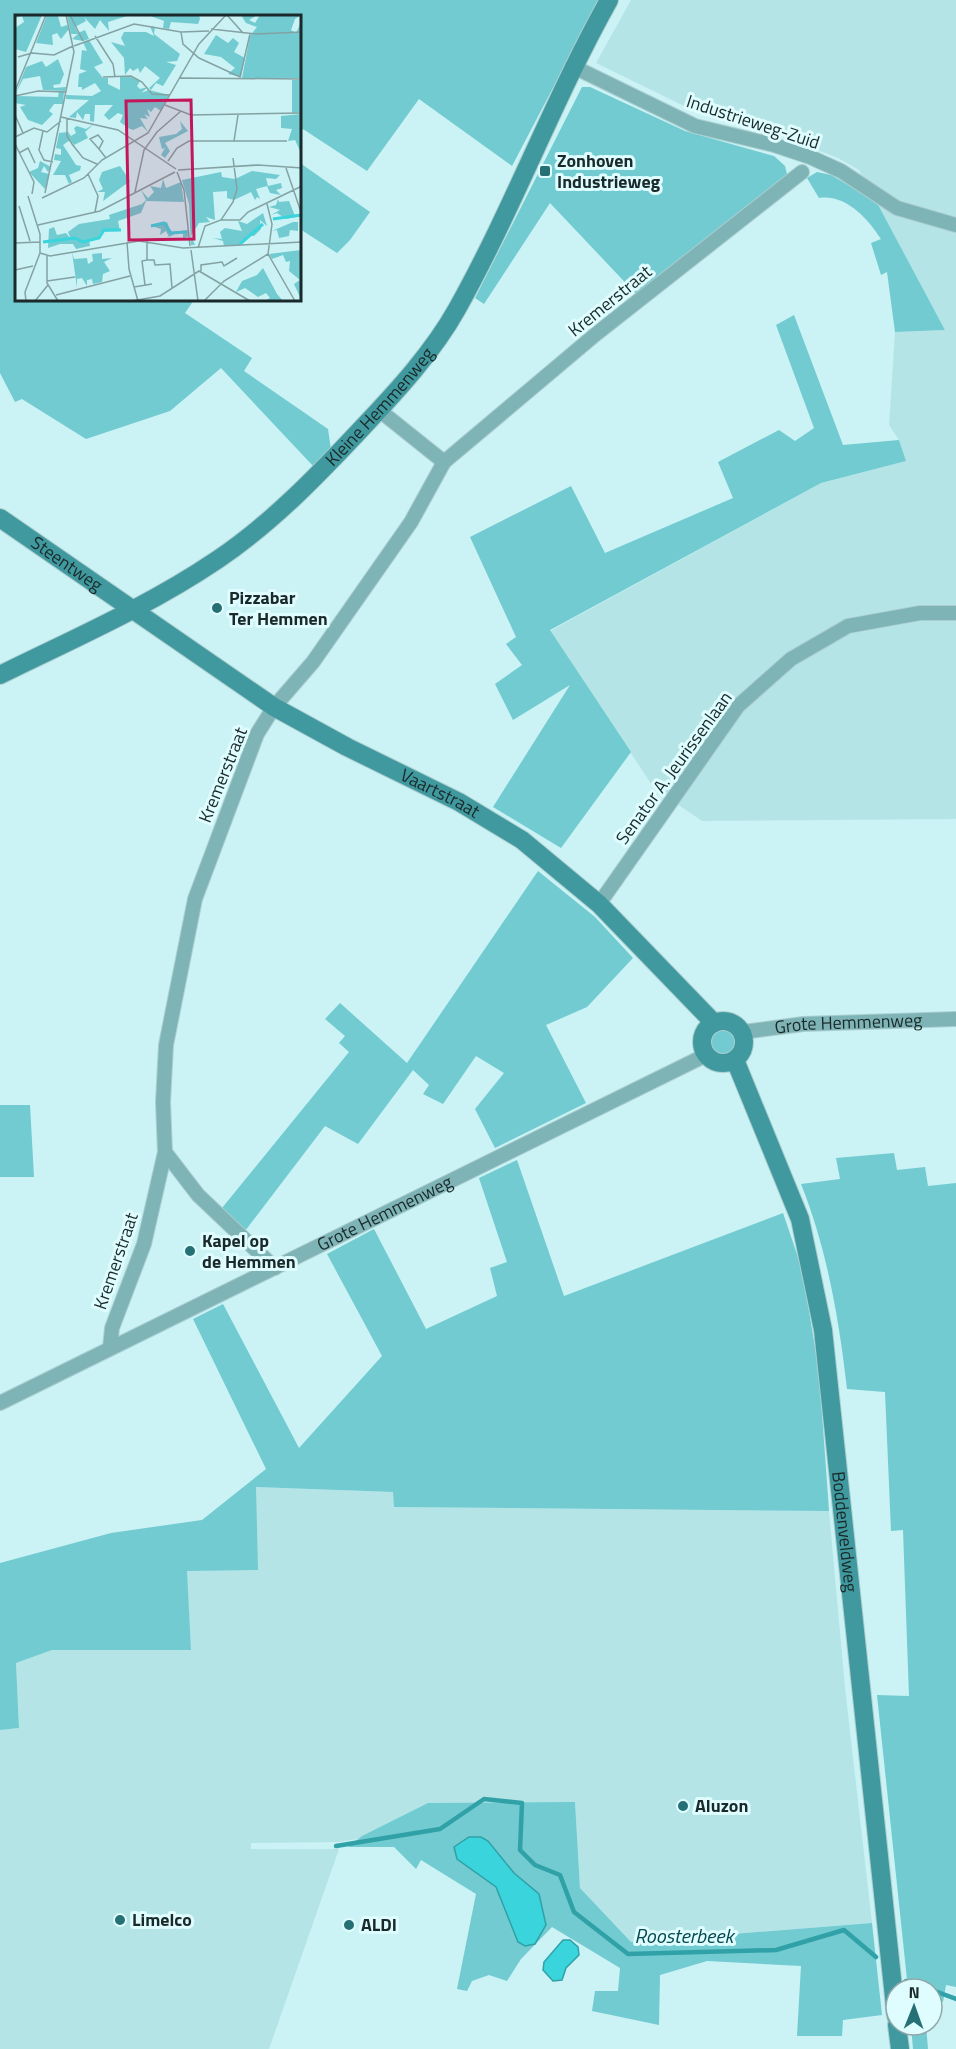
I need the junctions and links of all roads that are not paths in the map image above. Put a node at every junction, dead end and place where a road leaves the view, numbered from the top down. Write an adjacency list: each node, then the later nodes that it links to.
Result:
1 (609, 0): 2 (street, Kleine Hemmenweg)
2 (572, 66): 4 (street, Industrieweg-Zuid); 5 (street, Kleine Hemmenweg)
3 (802, 172): 6 (street, Kremerstraat)
4 (956, 225)
5 (379, 410): 6 (street); 8 (street, Kleine Hemmenweg)
6 (444, 462): 11 (street, Kremerstraat)
7 (0, 518): 8 (street, Steentweg)
8 (135, 608): 10 (street, Kleine Hemmenweg); 11 (street, Vaartstraat)
9 (956, 613): 12 (street, Senator A. Jeurissenlaan)
10 (0, 675)
11 (274, 707): 12 (street, Vaartstraat); 18 (street, Kremerstraat)
12 (599, 904): 14 (street, Vaartstraat)
13 (956, 1019): 15 (street, Grote Hemmenweg)
14 (714, 1023): 15 (street, Grote Hemmenweg); 16 (street)
15 (743, 1032): 17 (street)
16 (706, 1055): 17 (street); 19 (street, Grote Hemmenweg)
17 (735, 1060): 22 (street, Boddenveldweg)
18 (165, 1152): 19 (street); 20 (street, Kremerstraat)
19 (275, 1268): 20 (street, Grote Hemmenweg)
20 (110, 1347): 21 (street, Grote Hemmenweg)
21 (0, 1403)
22 (892, 1977)

